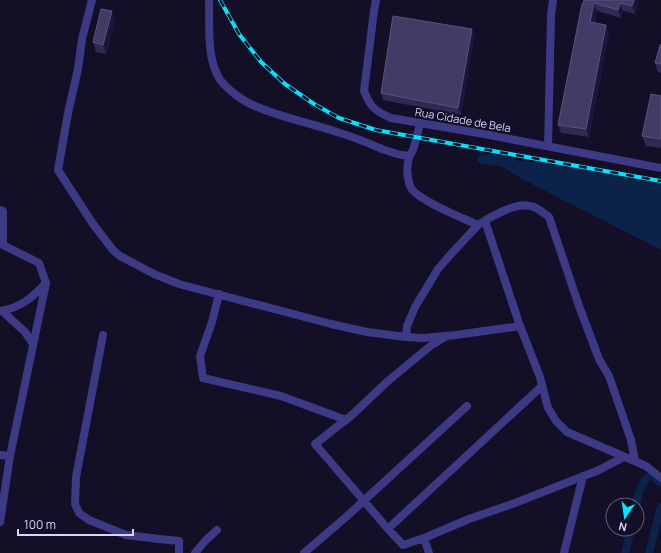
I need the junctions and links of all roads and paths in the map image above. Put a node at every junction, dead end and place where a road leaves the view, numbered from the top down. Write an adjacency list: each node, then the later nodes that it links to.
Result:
1 (92, 0): 12 (street)
2 (209, 0): 7 (street)
3 (376, 0): 5 (street, Rua Cidade de Bela)
4 (553, 0): 6 (street)
5 (420, 123): 6 (street, Rua Cidade de Bela); 7 (street)
6 (548, 146): 8 (street, Rua Cidade de Bela)
7 (409, 156): 10 (street)
8 (661, 168)
9 (0, 210): 11 (street)
10 (481, 223): 14 (street); 17 (street); 25 (street)
11 (46, 283): 13 (street); 18 (street)
12 (219, 294): 17 (street); 21 (street)
13 (1, 311): 18 (street)
14 (520, 326): 16 (street); 19 (street)
15 (103, 335): 33 (street)
16 (449, 335): 17 (street); 21 (street)
17 (406, 337)
18 (33, 344): 23 (street)
19 (542, 386): 24 (street); 30 (street)
20 (467, 406): 28 (street)
21 (346, 420): 28 (street)
22 (0, 455): 23 (street)
23 (10, 456): 29 (street)
24 (624, 457): 25 (street); 26 (street)
25 (635, 461): 27 (street)
26 (583, 476): 32 (street); 37 (street)
27 (661, 478)
28 (364, 501): 30 (street); 35 (street)
29 (0, 522)
30 (388, 529): 32 (street)
31 (217, 530): 34 (street)
32 (424, 538): 36 (street)
33 (179, 553)
34 (195, 553)
35 (304, 553)
36 (429, 553)
37 (564, 553)

